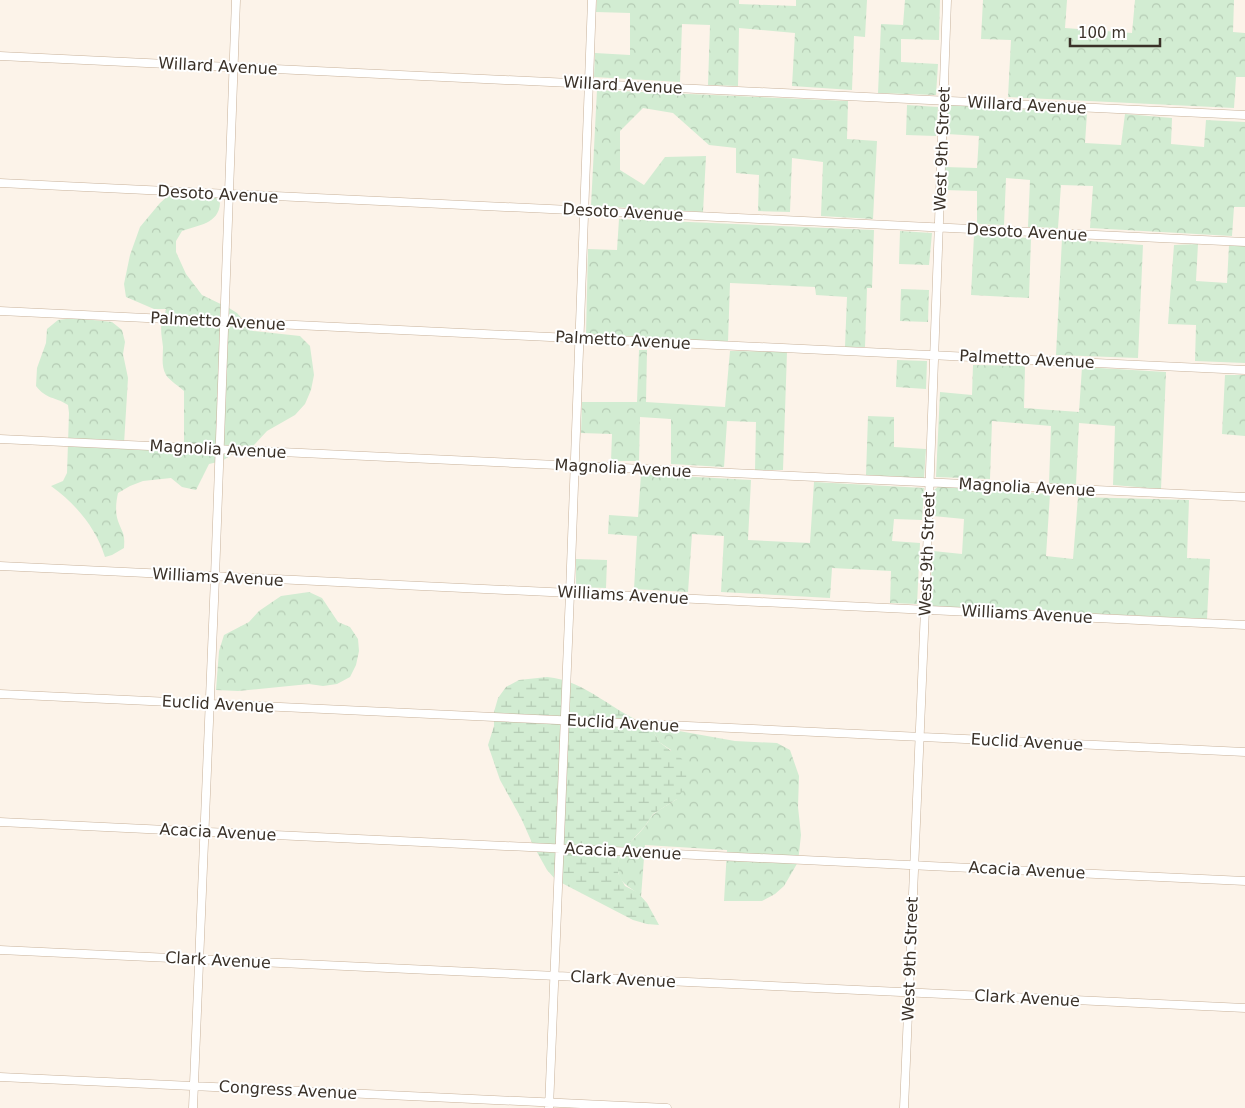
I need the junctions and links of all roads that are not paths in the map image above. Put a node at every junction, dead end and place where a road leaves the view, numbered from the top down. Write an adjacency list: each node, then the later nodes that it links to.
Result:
1 (236, 0): 5 (street)
2 (592, 0): 6 (street)
3 (947, 0): 7 (street, West 9th Street)
4 (0, 56): 5 (street, Willard Avenue)
5 (234, 67): 6 (street, Willard Avenue); 10 (street)
6 (589, 84): 7 (street, Willard Avenue); 11 (street)
7 (944, 101): 8 (street, Willard Avenue); 12 (street, West 9th Street)
8 (1245, 115)
9 (0, 183): 10 (street, Desoto Avenue)
10 (229, 194): 11 (street, Desoto Avenue); 15 (street)
11 (584, 210): 12 (street, Desoto Avenue); 16 (street)
12 (939, 228): 13 (street, Desoto Avenue); 17 (street, West 9th Street)
13 (1245, 242)
14 (0, 311): 15 (street, Palmetto Avenue)
15 (224, 322): 16 (street, Palmetto Avenue); 20 (street)
16 (579, 338): 17 (street, Palmetto Avenue); 21 (street)
17 (934, 355): 18 (street, Palmetto Avenue); 22 (street, West 9th Street)
18 (1245, 370)
19 (0, 439): 20 (street, Magnolia Avenue)
20 (220, 449): 21 (street, Magnolia Avenue); 25 (street)
21 (575, 466): 22 (street, Magnolia Avenue); 26 (street)
22 (930, 483): 23 (street, Magnolia Avenue); 27 (street, West 9th Street)
23 (1245, 498)
24 (0, 566): 25 (street, Williams Avenue)
25 (215, 577): 26 (street, Williams Avenue); 30 (street)
26 (570, 593): 27 (street, Williams Avenue); 31 (street)
27 (925, 610): 28 (street, Williams Avenue); 32 (street, West 9th Street)
28 (1245, 625)
29 (0, 694): 30 (street, Euclid Avenue)
30 (210, 704): 31 (street, Euclid Avenue); 35 (street)
31 (565, 720): 32 (street, Euclid Avenue); 36 (street)
32 (920, 737): 33 (street, Euclid Avenue); 37 (street, West 9th Street)
33 (1245, 752)
34 (0, 822): 35 (street, Acacia Avenue)
35 (205, 832): 36 (street, Acacia Avenue); 40 (street)
36 (560, 848): 37 (street, Acacia Avenue); 41 (street)
37 (914, 865): 38 (street, Acacia Avenue); 42 (street, West 9th Street)
38 (1245, 881)
39 (0, 950): 40 (street, Clark Avenue)
40 (200, 959): 41 (street, Clark Avenue); 45 (street)
41 (554, 976): 42 (street, Clark Avenue); 46 (street)
42 (909, 992): 43 (street, Clark Avenue); 49 (street, West 9th Street)
43 (1245, 1008)
44 (0, 1077): 45 (street, Congress Avenue)
45 (194, 1086): 46 (street, Congress Avenue); 47 (street)
46 (549, 1105): 48 (street, Congress Avenue)
47 (193, 1108)
48 (667, 1108)
49 (904, 1108)

